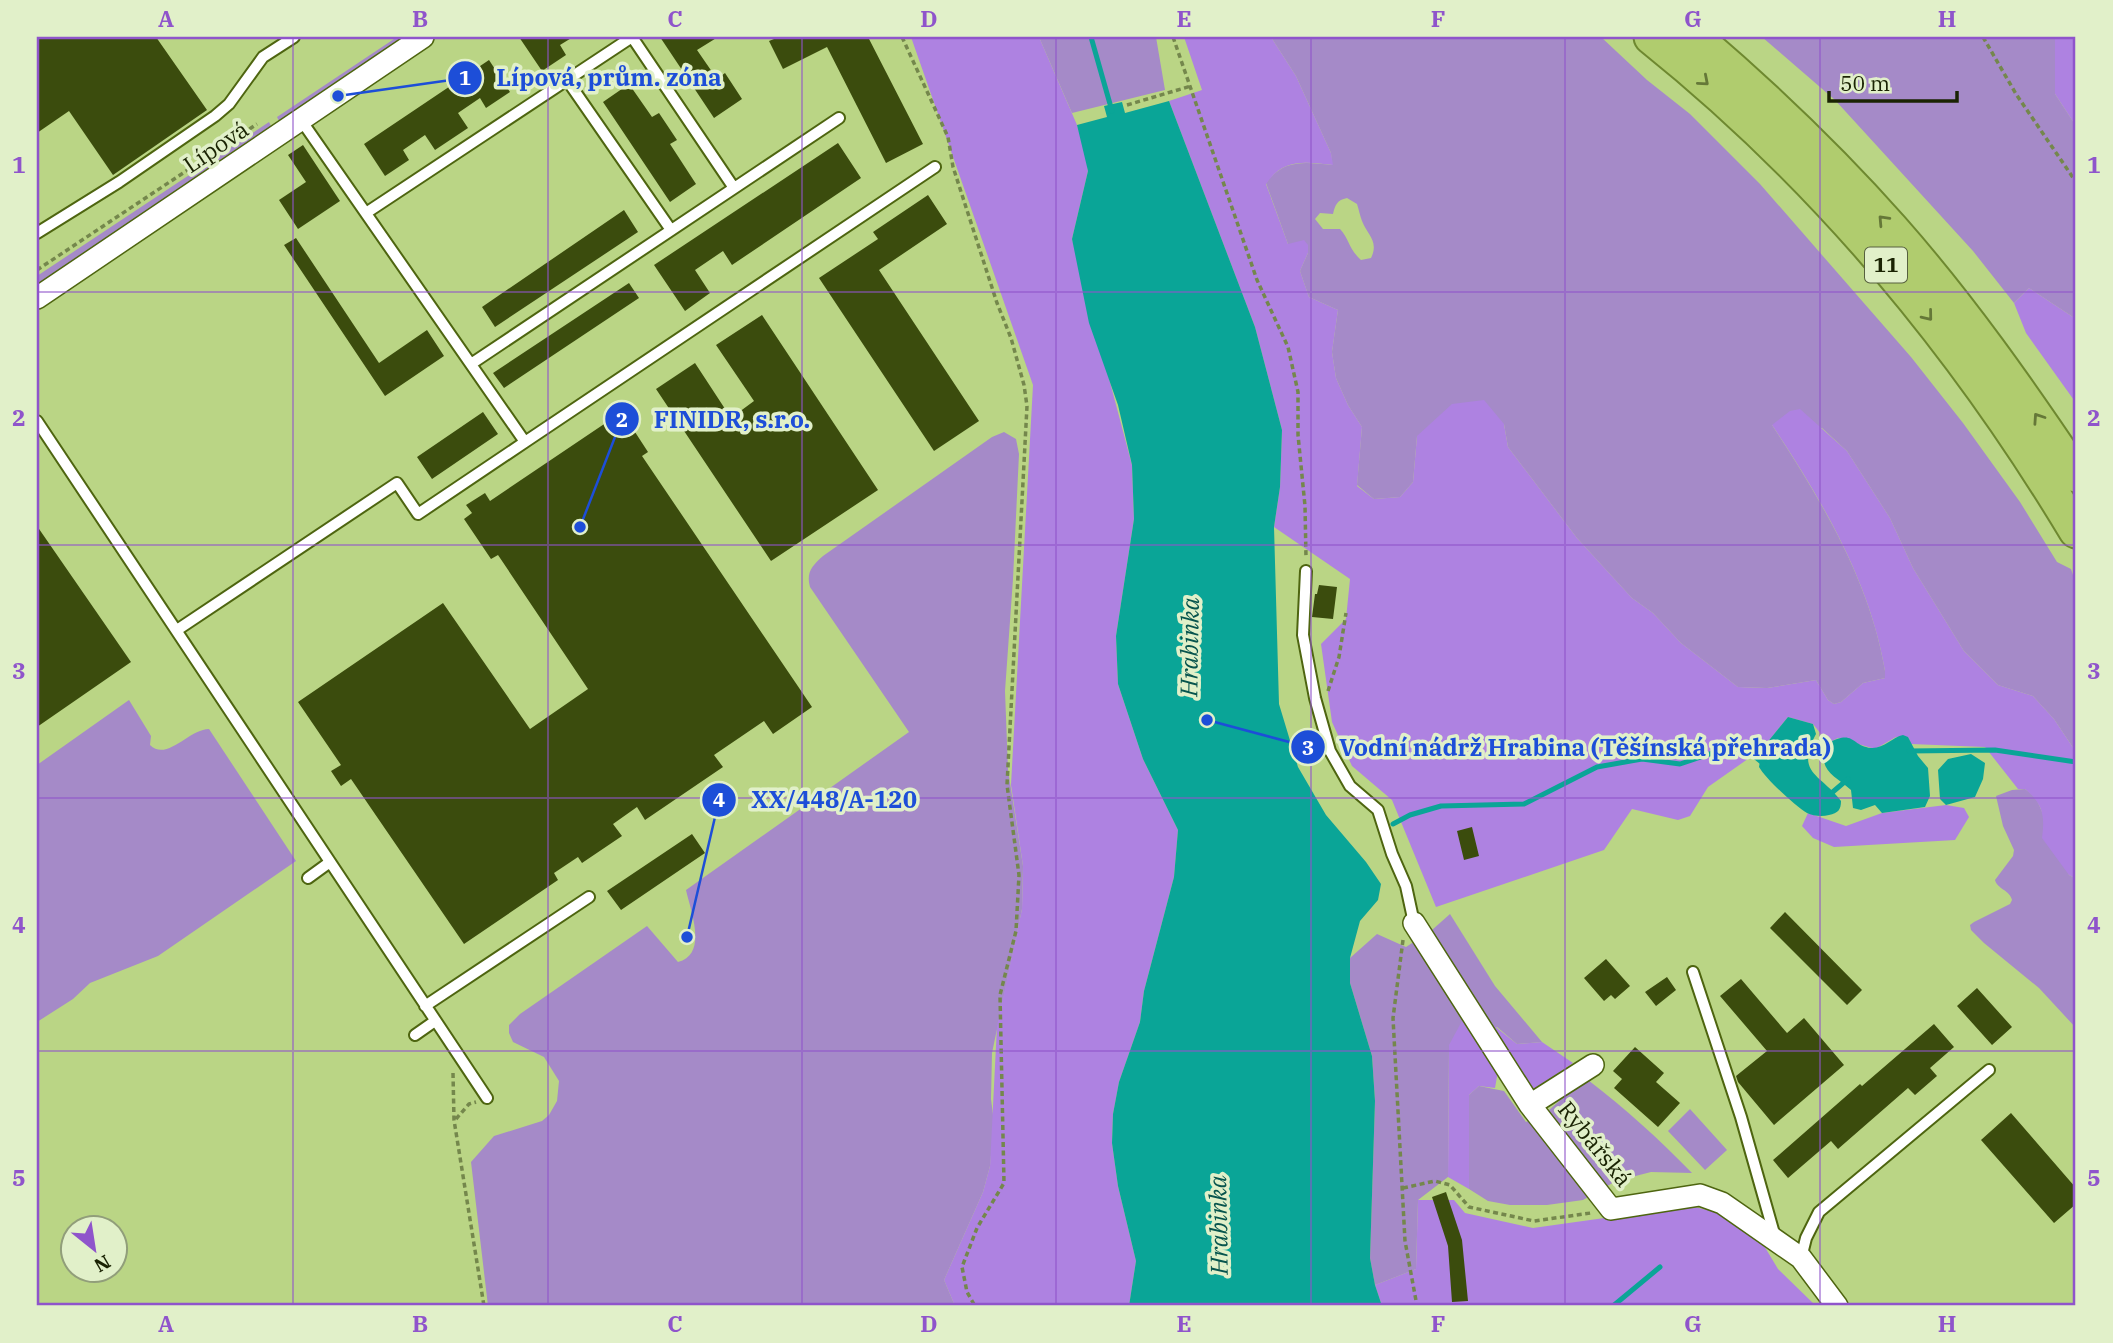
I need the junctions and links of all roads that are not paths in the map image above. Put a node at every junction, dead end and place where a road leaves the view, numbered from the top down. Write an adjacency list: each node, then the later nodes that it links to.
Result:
1 (293, 37): 12 (lane)
2 (423, 37): 7 (street, Lípová)
3 (1651, 37): 18 (highway, 11, one-way to 18)
4 (1695, 37): 17 (highway, 11, one-way to 4)
5 (567, 80): 9 (lane); 10 (lane); 11 (lane)
6 (839, 118): 9 (lane)
7 (302, 120): 10 (lane); 13 (street, Lípová)
8 (935, 167): 16 (lane)
9 (734, 188): 11 (lane)
10 (366, 213): 14 (lane)
11 (671, 230): 14 (lane)
12 (37, 233)
13 (37, 298)
14 (471, 364): 16 (lane)
15 (37, 421): 20 (lane)
16 (525, 442): 20 (lane)
17 (2076, 475)
18 (2076, 531)
19 (1306, 571): 24 (lane)
20 (177, 630): 21 (lane)
21 (330, 862): 22 (lane); 26 (lane)
22 (308, 878)
23 (589, 897): 26 (lane)
24 (1414, 923): 32 (street, Rybářská)
25 (1693, 972): 33 (lane)
26 (425, 1006): 27 (lane)
27 (435, 1021): 28 (lane); 31 (lane)
28 (415, 1035)
29 (1592, 1065): 32 (street)
30 (1989, 1070): 34 (lane)
31 (487, 1098)
32 (1530, 1105): 33 (street, Rybářská)
33 (1776, 1239): 34 (street, Rybářská)
34 (1801, 1258): 35 (street, Rybářská)
35 (1837, 1306)

